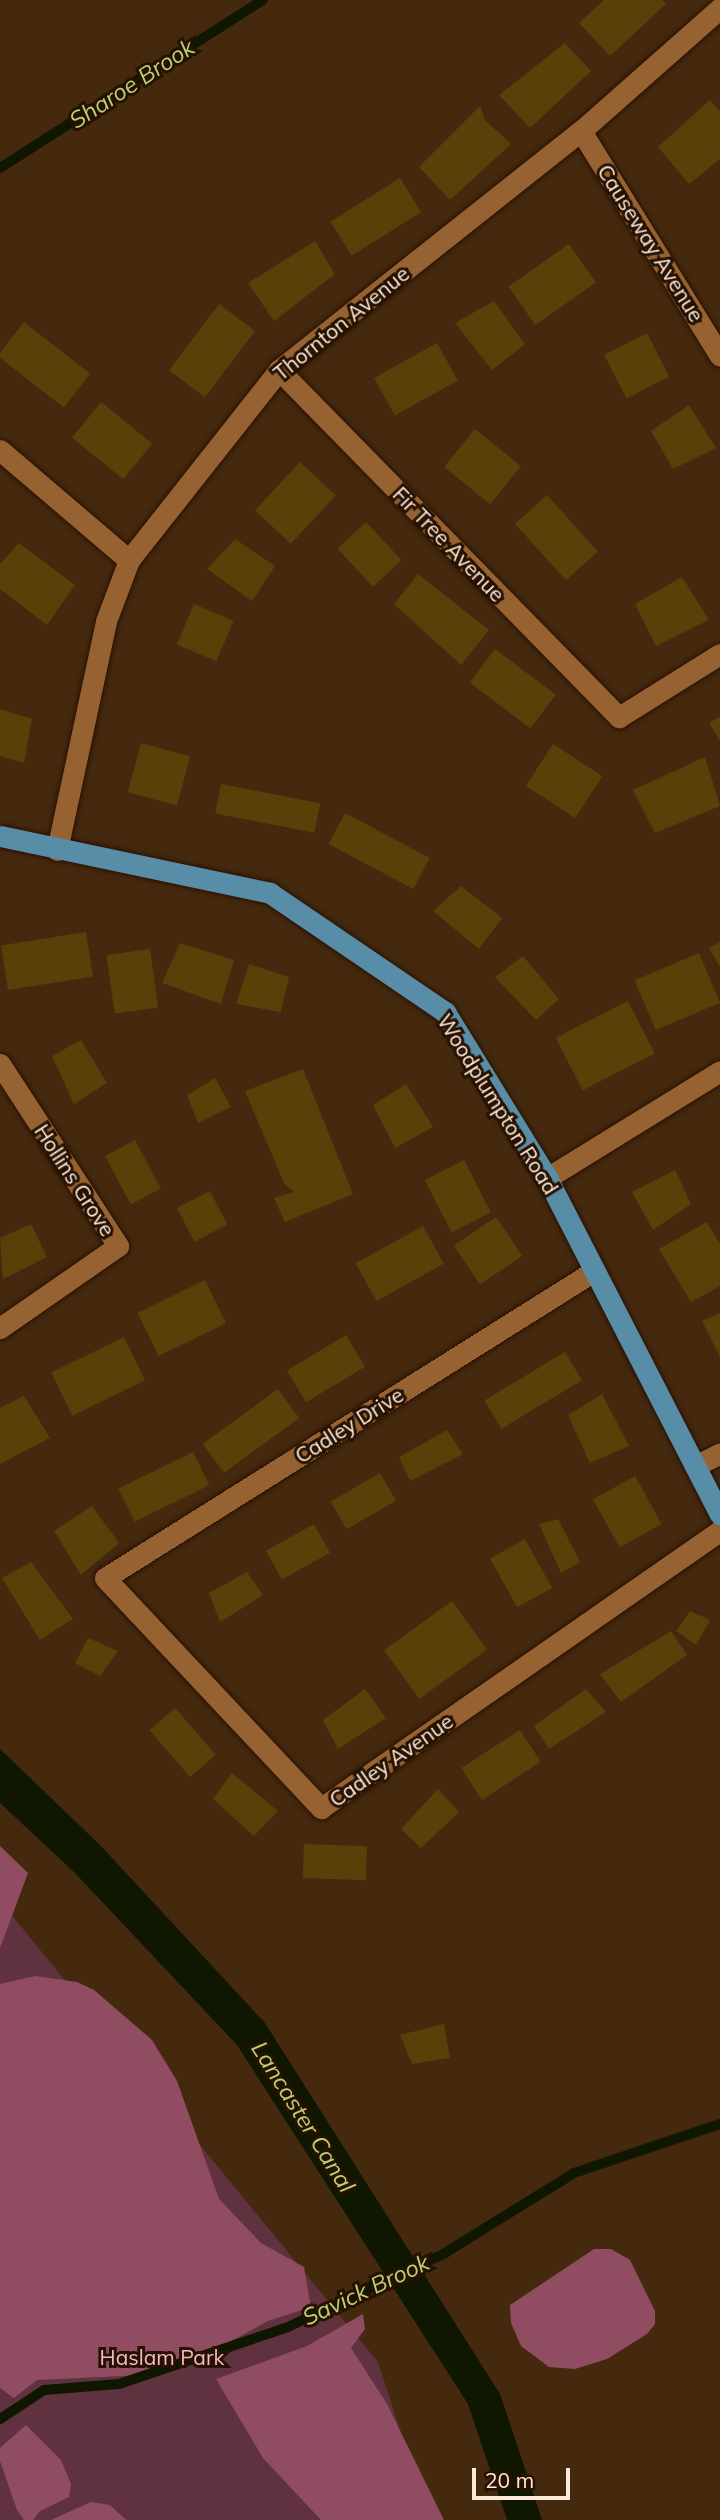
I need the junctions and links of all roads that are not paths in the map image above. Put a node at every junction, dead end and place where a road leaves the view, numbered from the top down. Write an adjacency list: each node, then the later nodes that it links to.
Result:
1 (720, 8): 2 (street, Thornton Avenue)
2 (581, 131): 3 (street, Causeway Avenue); 4 (street, Thornton Avenue)
3 (720, 356)
4 (279, 370): 6 (street, Thornton Avenue); 7 (street, Fir Tree Avenue)
5 (0, 450): 6 (street)
6 (129, 560): 9 (street, Thornton Avenue)
7 (720, 654)
8 (0, 836): 9 (main road, Woodplumpton Road)
9 (57, 850): 12 (main road, Woodplumpton Road)
10 (0, 1064): 14 (street, Hollins Grove)
11 (720, 1071): 12 (street)
12 (547, 1178): 13 (main road, Woodplumpton Road)
13 (594, 1271): 16 (main road, Woodplumpton Road); 19 (street, Cadley Drive)
14 (0, 1328)
15 (720, 1454): 16 (street)
16 (695, 1466): 17 (main road, Woodplumpton Road)
17 (720, 1514)
18 (720, 1531): 19 (street, Cadley Avenue)
19 (105, 1578)

